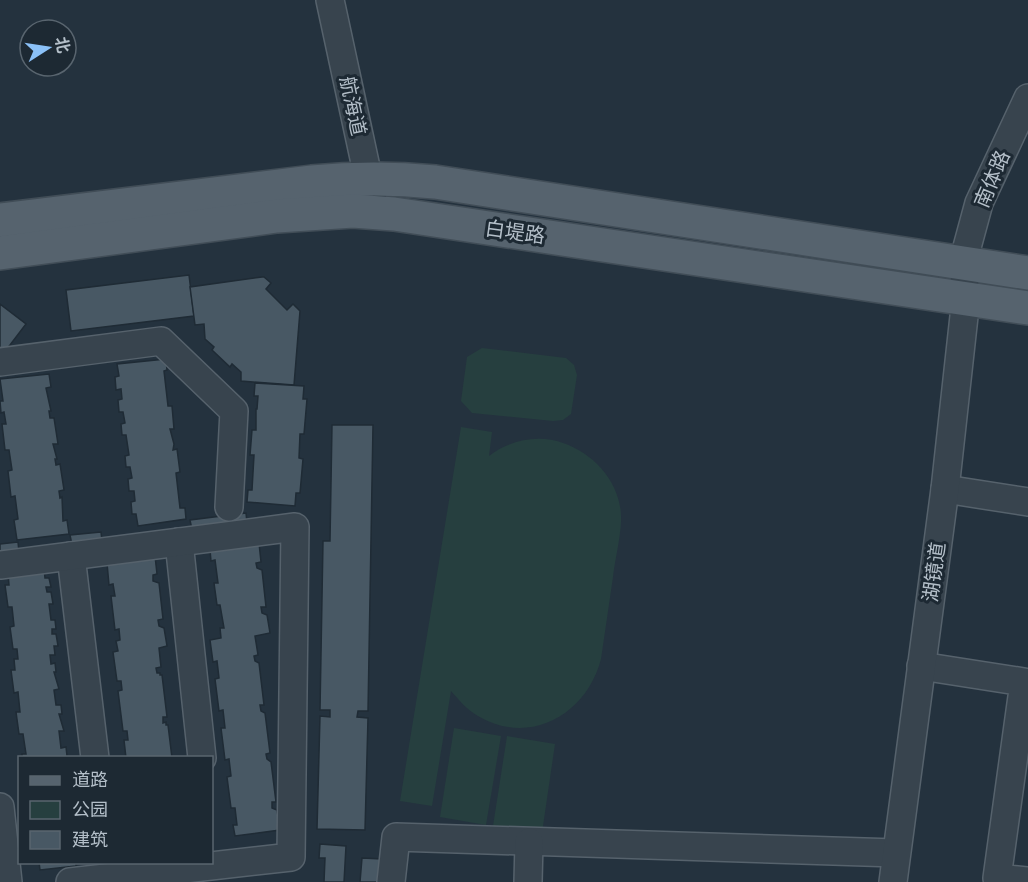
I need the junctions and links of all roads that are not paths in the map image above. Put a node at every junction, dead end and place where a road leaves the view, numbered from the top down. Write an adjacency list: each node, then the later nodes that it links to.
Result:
1 (312, 0): 4 (street, 航海道)
2 (330, 0): 4 (street, 航海道)
3 (1028, 98): 8 (street, 南体路)
4 (358, 178): 5 (street, 航海道); 6 (main road, 白堤路); 8 (main road, 白堤路)
5 (364, 212): 7 (main road, 白堤路); 10 (main road, 白堤路)
6 (0, 220)
7 (0, 253)
8 (963, 262): 9 (main road, 白堤路); 10 (street, 湖镜道)
9 (1028, 273)
10 (966, 298): 11 (main road, 白堤路); 13 (street, 湖镜道)
11 (1028, 308)
12 (0, 362): 15 (street)
13 (945, 489): 14 (street); 19 (street, 湖镜道)
14 (1028, 502)
15 (229, 507)
16 (179, 542): 17 (street); 21 (street); 27 (street)
17 (71, 556): 18 (street); 20 (street)
18 (0, 566)
19 (921, 666): 24 (street, 湖镜道); 29 (street)
20 (95, 756)
21 (202, 756)
22 (0, 807): 30 (street)
23 (529, 842): 24 (street); 32 (street); 33 (street)
24 (896, 854): 34 (street, 湖镜道)
25 (213, 858): 27 (street)
26 (173, 864): 28 (street)
27 (249, 872)
28 (109, 874): 31 (street)
29 (1028, 881)
30 (8, 882)
31 (70, 882)
32 (392, 882)
33 (528, 882)
34 (893, 882)

